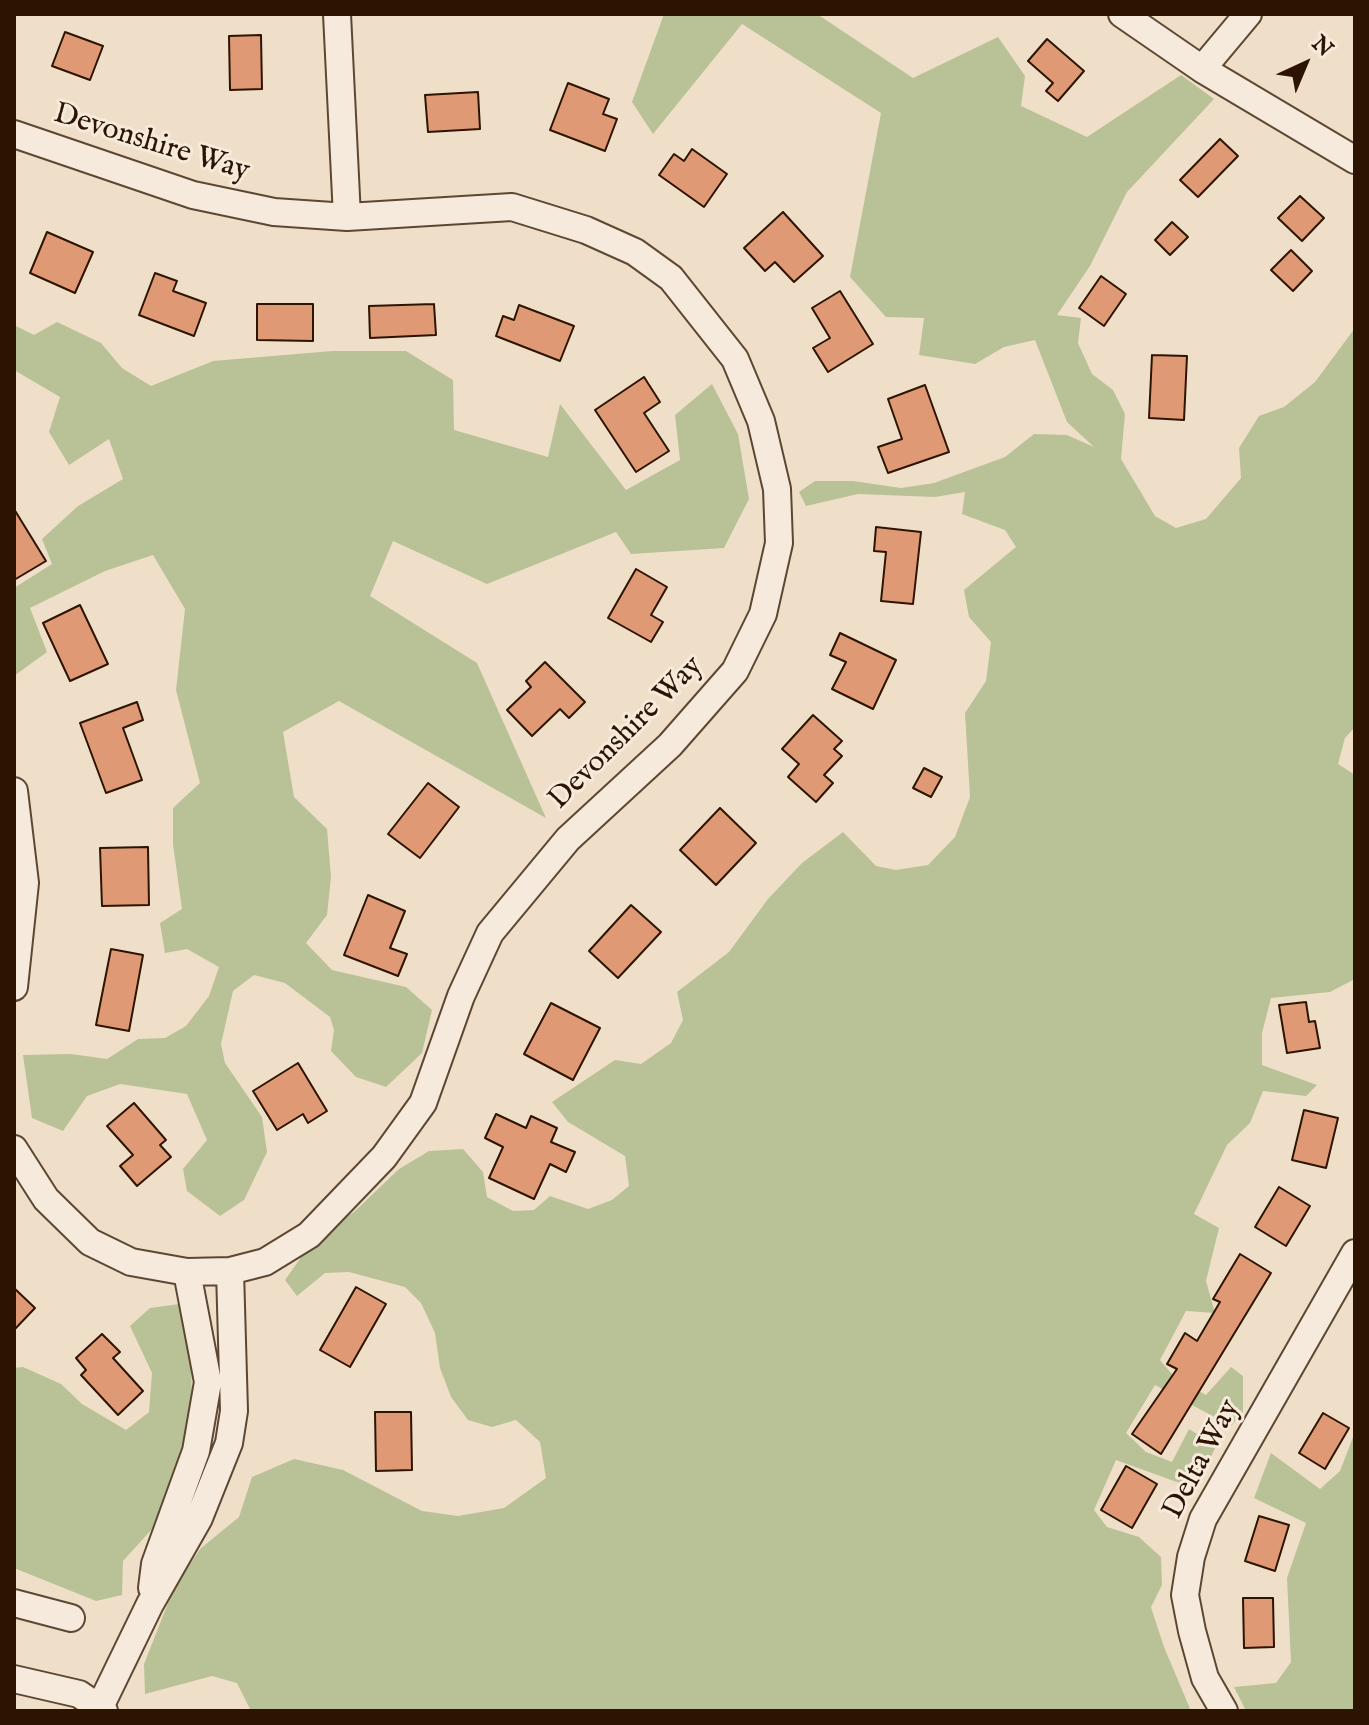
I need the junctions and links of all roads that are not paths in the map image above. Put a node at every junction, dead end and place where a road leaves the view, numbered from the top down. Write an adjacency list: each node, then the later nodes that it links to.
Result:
1 (337, 14): 7 (street)
2 (1122, 14): 4 (street)
3 (1248, 14): 4 (street)
4 (1202, 69): 6 (street)
5 (14, 134): 7 (street, Devonshire Way)
6 (1355, 160)
7 (347, 217): 12 (street, Devonshire Way)
8 (14, 791): 9 (street)
9 (14, 987)
10 (14, 1149): 13 (street, Devonshire Way)
11 (1355, 1253): 19 (street, Delta Way)
12 (230, 1271): 13 (street, Devonshire Way); 15 (street)
13 (187, 1272): 15 (street)
14 (14, 1603): 16 (street)
15 (150, 1604): 18 (street)
16 (71, 1618)
17 (14, 1679): 18 (street)
18 (102, 1709)
19 (1224, 1711)

